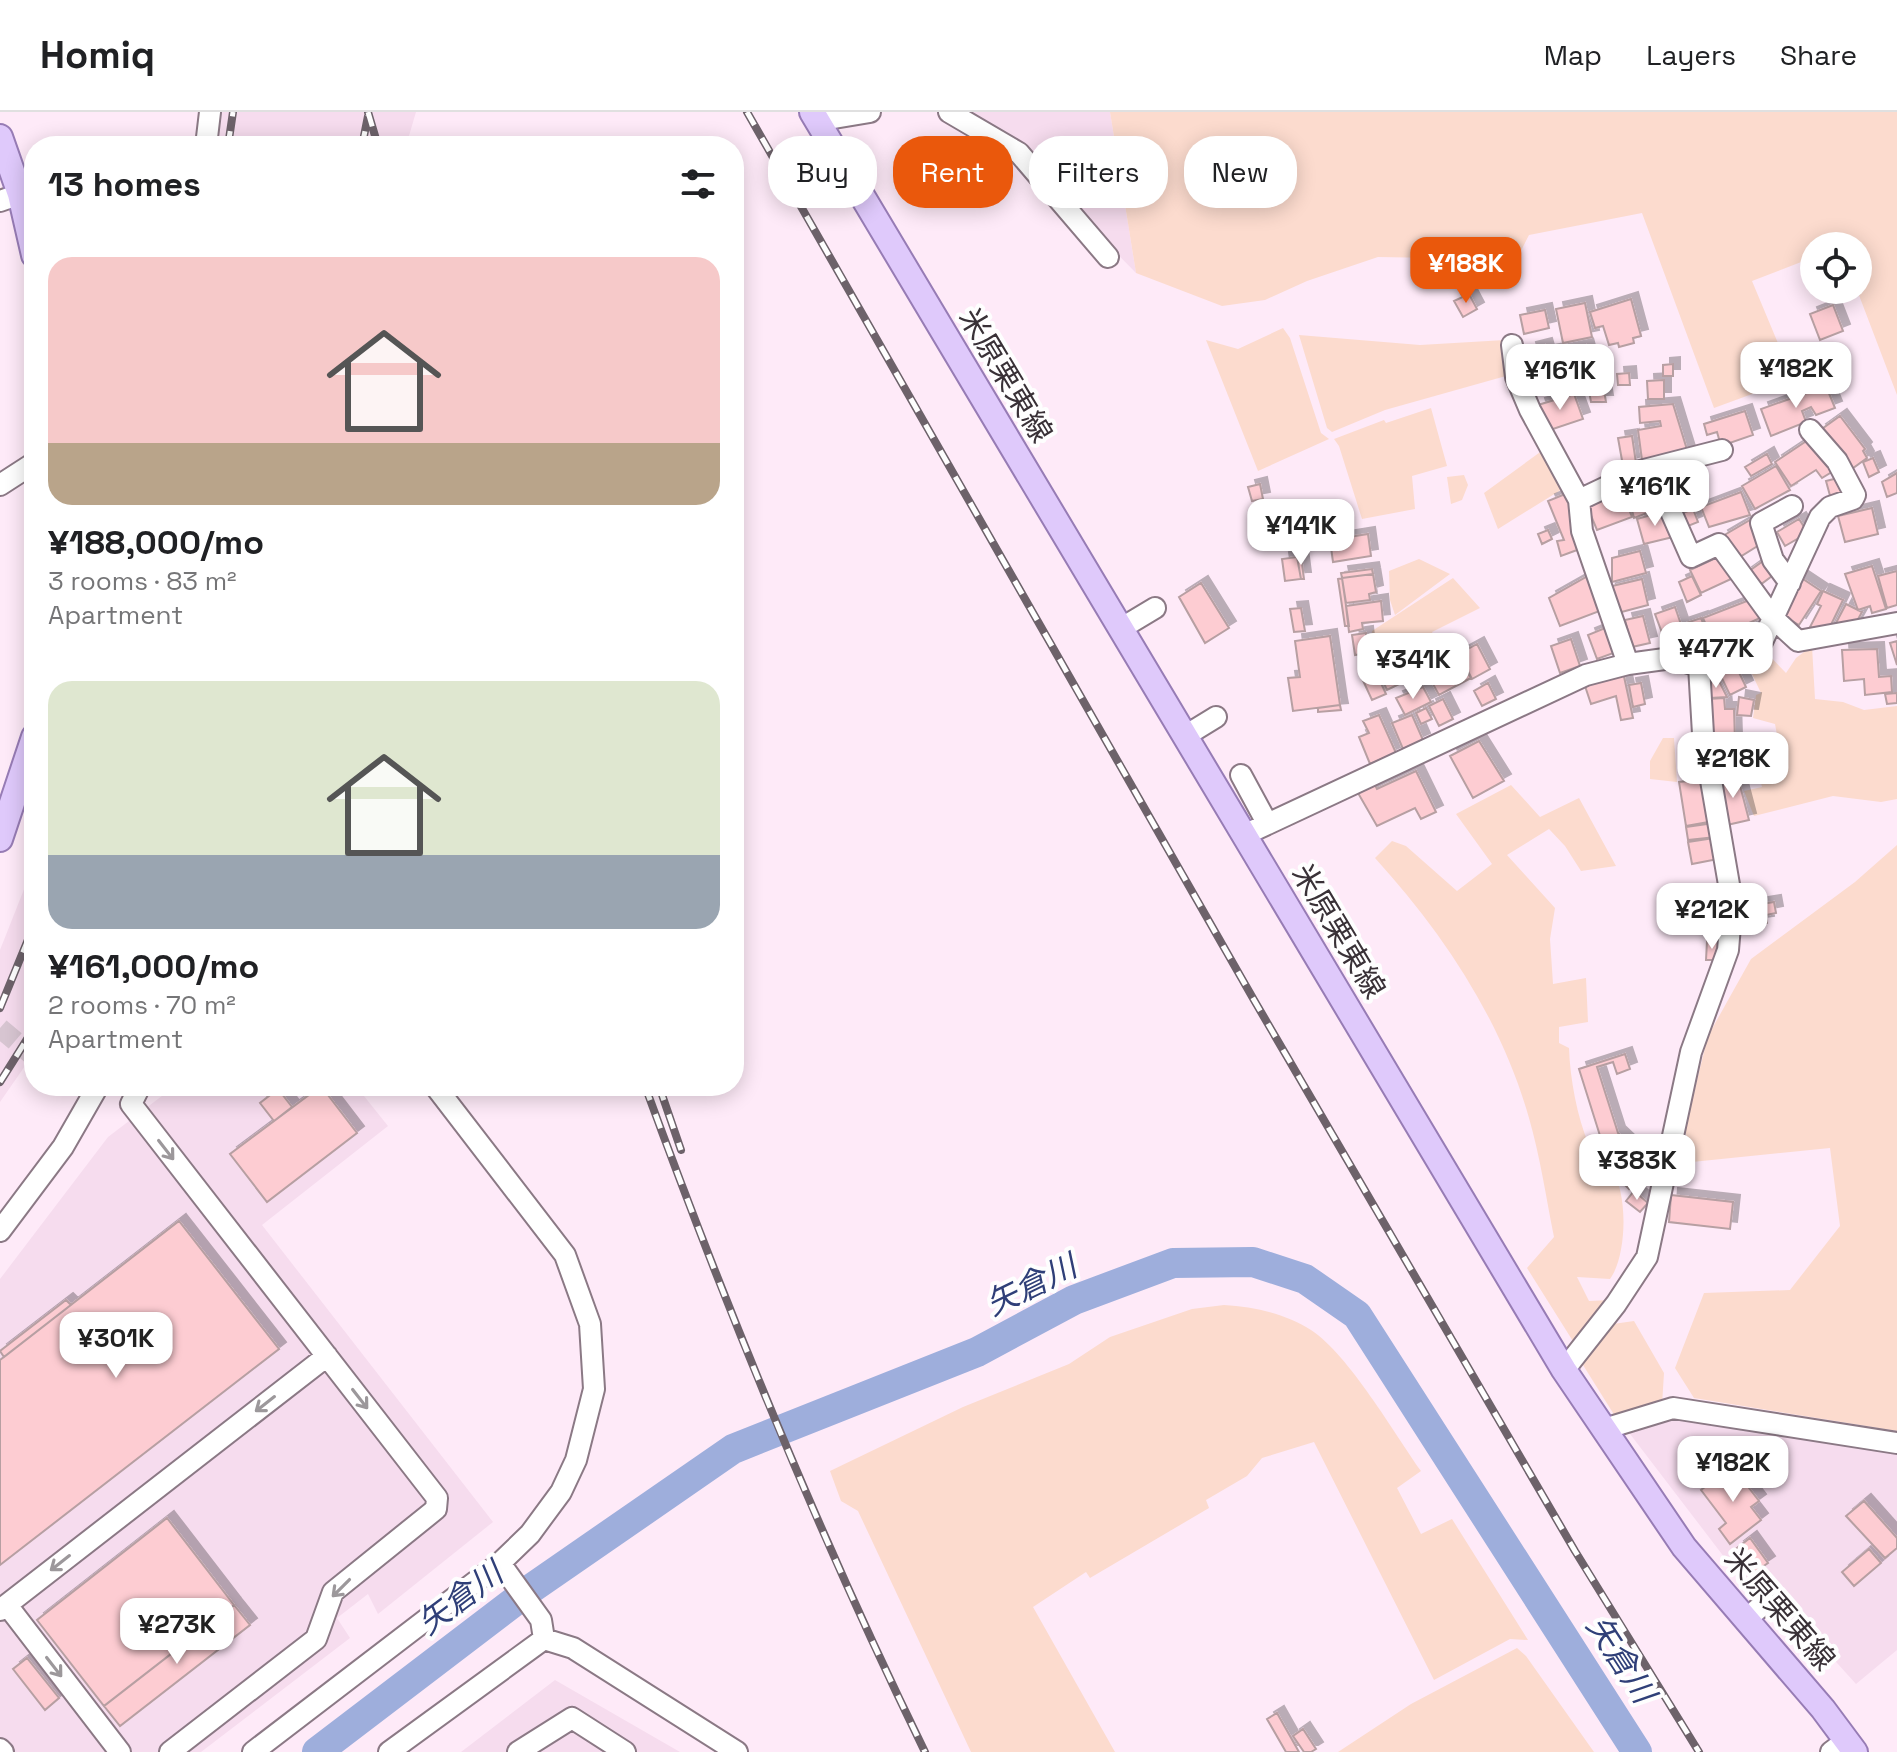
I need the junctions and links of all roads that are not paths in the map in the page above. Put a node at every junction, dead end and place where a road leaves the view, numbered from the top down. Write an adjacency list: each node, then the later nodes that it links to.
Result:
1 (210, 112): 5 (street)
2 (870, 112): 4 (street)
3 (949, 112): 9 (street)
4 (814, 116): 22 (main road, 米原栗東線)
5 (207, 136)
6 (0, 137): 7 (main road)
7 (10, 198): 8 (main road)
8 (24, 231)
9 (1108, 257)
10 (1512, 345): 16 (street)
11 (1810, 430): 18 (street)
12 (1722, 450): 13 (street)
13 (1661, 467): 16 (street); 20 (street)
14 (24, 469): 15 (street)
15 (0, 485)
16 (1579, 500): 23 (street)
17 (1792, 506): 18 (street)
18 (1790, 583): 20 (street)
19 (1155, 608): 22 (street)
20 (1772, 617): 21 (street); 24 (street)
21 (1897, 623)
22 (1120, 629): 26 (main road, 米原栗東線)
23 (1628, 664): 24 (street); 29 (street)
24 (1699, 666): 37 (street)
25 (1216, 717): 26 (street)
26 (1185, 736): 30 (main road, 米原栗東線)
27 (24, 767): 31 (main road)
28 (1241, 775): 29 (street)
29 (1267, 823): 30 (street)
30 (1244, 835): 37 (main road, 米原栗東線)
31 (0, 839)
32 (88, 1096): 35 (street)
33 (135, 1096): 36 (street, one-way to 36)
34 (443, 1096): 40 (street)
35 (0, 1231)
36 (327, 1356): 42 (street, one-way to 42); 49 (street, one-way to 49)
37 (1564, 1370): 38 (main road, 米原栗東線)
38 (1604, 1429): 39 (street); 43 (main road, 米原栗東線)
39 (1897, 1443)
40 (502, 1567): 44 (street); 50 (street)
41 (1765, 1603): 43 (street)
42 (3, 1608): 48 (street, one-way to 48)
43 (1746, 1619): 45 (main road, 米原栗東線)
44 (543, 1629): 47 (street); 51 (street)
45 (1844, 1748)
46 (610, 1749): 52 (street)
47 (727, 1749)
48 (120, 1752)
49 (170, 1752)
50 (253, 1752)
51 (389, 1752)
52 (518, 1752)

